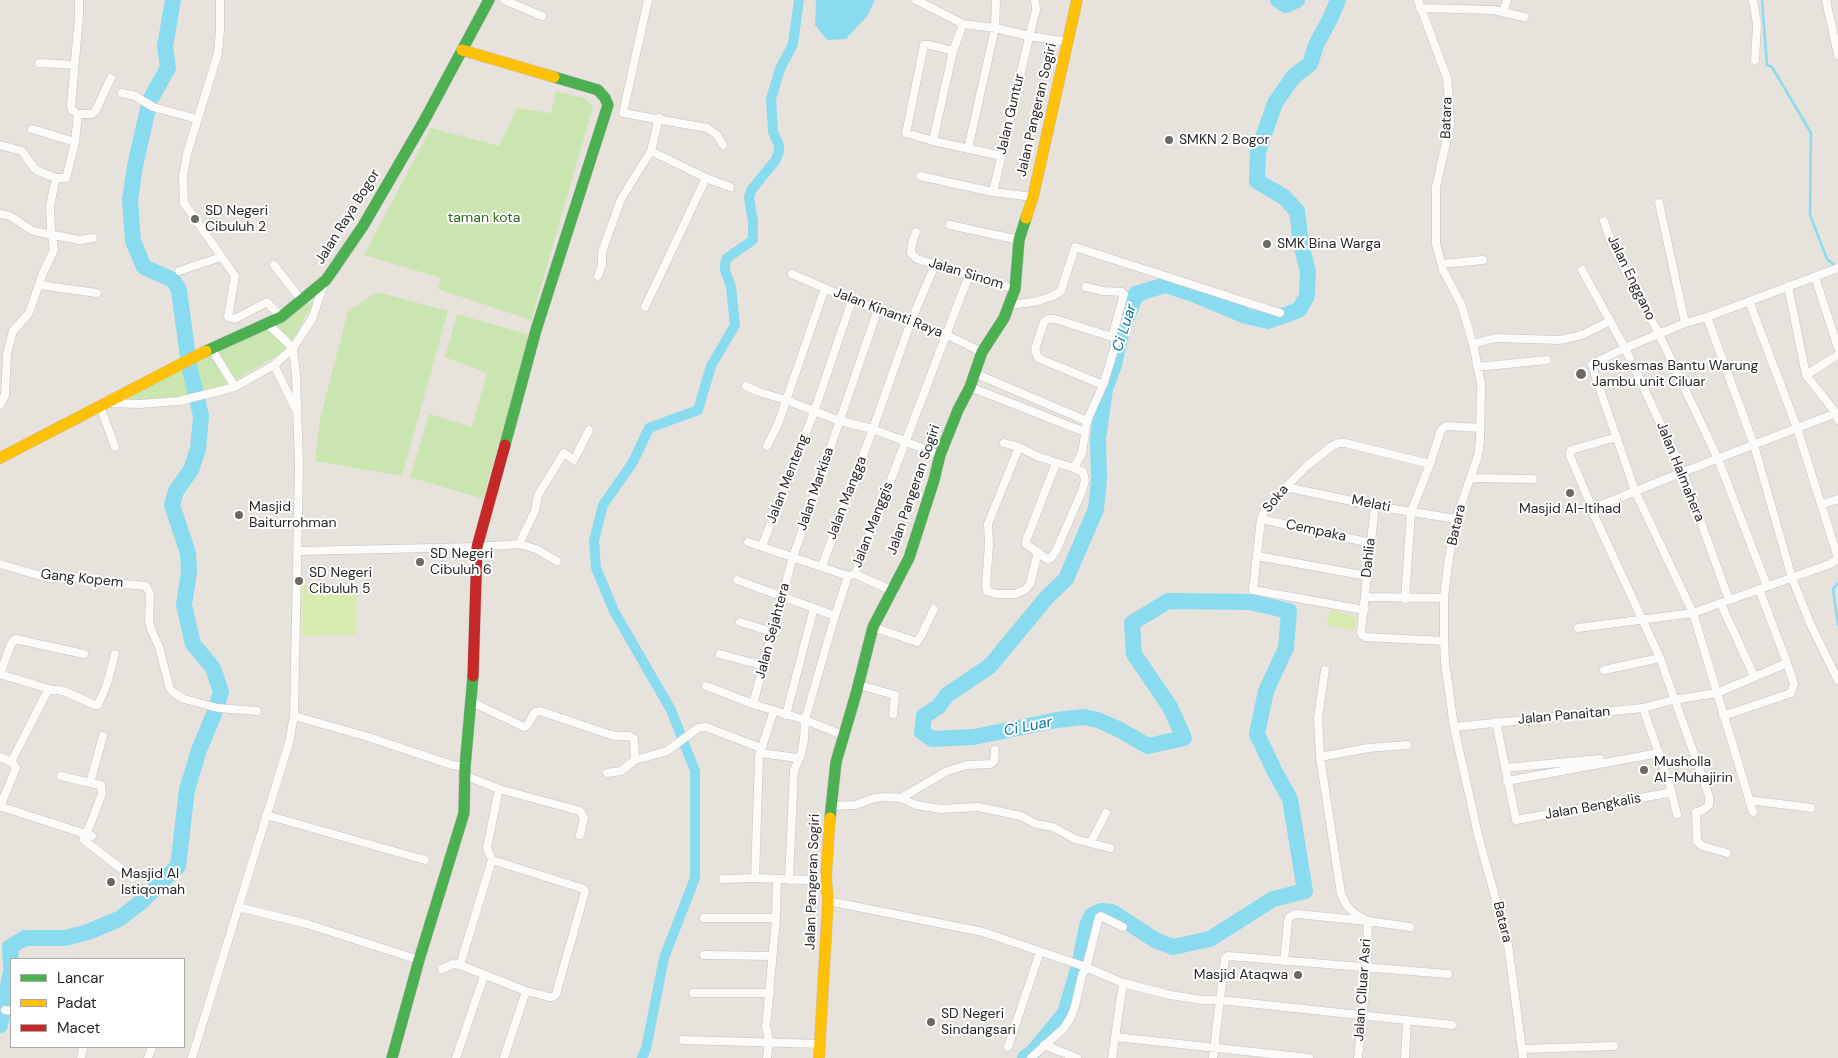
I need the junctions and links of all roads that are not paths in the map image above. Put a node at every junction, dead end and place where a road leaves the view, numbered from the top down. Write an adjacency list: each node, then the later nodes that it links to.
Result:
1 (79, 0): 26 (street)
2 (220, 0): 31 (street)
3 (489, 0): 21 (main road, Jalan Raya Bogor)
4 (504, 0): 15 (street)
5 (648, 0): 30 (street)
6 (916, 0): 17 (street)
7 (996, 0): 18 (street)
8 (1035, 0): 19 (street, Jalan Guntur)
9 (1077, 0): 20 (main road, Jalan Pangeran Sogiri)
10 (1507, 0): 14 (street)
11 (1754, 0): 24 (street)
12 (1826, 0): 23 (street)
13 (1419, 4): 14 (street); 57 (street, Batara)
14 (1503, 12): 16 (street)
15 (542, 16)
16 (1524, 17)
17 (963, 24): 18 (street); 22 (street)
18 (994, 28): 19 (street); 37 (street)
19 (1029, 36): 20 (street); 39 (street, Jalan Guntur)
20 (1068, 42): 45 (main road, Jalan Pangeran Sogiri)
21 (462, 50): 66 (main road, Jalan Raya Bogor); 147 (main road)
22 (952, 51): 33 (street); 33 (street)
23 (1838, 55)
24 (1755, 60)
25 (39, 64): 26 (street)
26 (74, 65): 29 (street)
27 (110, 78): 29 (street)
28 (122, 93): 31 (street)
29 (78, 114): 34 (street)
30 (659, 118): 36 (street); 38 (street)
31 (197, 119): 54 (street)
32 (32, 129): 34 (street)
33 (933, 141): 37 (street)
34 (75, 142): 41 (street)
35 (0, 145): 41 (street)
36 (723, 145)
37 (968, 148): 39 (street)
38 (652, 152): 42 (street); 64 (street)
39 (1002, 156): 44 (street, Jalan Guntur)
40 (920, 176): 44 (street)
41 (56, 178): 51 (street)
42 (706, 178): 43 (street); 77 (street)
43 (730, 187)
44 (993, 192): 45 (street)
45 (1032, 197): 53 (main road, Jalan Pangeran Sogiri)
46 (1659, 203): 85 (street)
47 (0, 214): 51 (street)
48 (1604, 221): 87 (street, Jalan Enggano)
49 (950, 225): 53 (street)
50 (916, 232): 56 (street, Jalan Sinom)
51 (51, 234): 52 (street); 67 (street)
52 (93, 238)
53 (1019, 240): 71 (main road, Jalan Pangeran Sogiri)
54 (221, 257): 61 (street); 80 (street)
55 (1483, 260): 57 (street)
56 (935, 264): 63 (street, Jalan Sinom); 82 (street, Jalan Mangga)
57 (1442, 264): 89 (street, Batara)
58 (274, 265): 74 (street)
59 (1836, 269): 65 (street)
60 (1582, 270): 83 (street, Jalan Halmahera)
61 (179, 271)
62 (792, 274): 70 (street, Jalan Kinanti Raya)
63 (969, 275): 71 (street, Jalan Sinom); 86 (street, Jalan Manggis)
64 (598, 276)
65 (1815, 277): 68 (street); 92 (street)
66 (326, 280): 74 (main road, Jalan Raya Bogor); 90 (street)
67 (38, 285): 72 (street); 107 (street)
68 (1788, 286): 75 (street); 100 (street)
69 (1086, 287): 88 (street)
70 (824, 288): 73 (street, Jalan Kinanti Raya); 105 (street)
71 (1015, 289): 76 (main road, Jalan Pangeran Sogiri)
72 (97, 293)
73 (852, 300): 78 (street, Jalan Kinanti Raya); 109 (street, Jalan Menteng)
74 (302, 301): 80 (main road, Jalan Raya Bogor)
75 (1749, 301): 81 (street); 114 (street)
76 (1009, 305): 79 (street); 94 (main road, Jalan Pangeran Sogiri)
77 (645, 307)
78 (878, 309): 82 (street, Jalan Kinanti Raya); 111 (street, Jalan Markisa)
79 (1280, 313)
80 (281, 317): 84 (main road, Jalan Raya Bogor)
81 (1706, 317): 85 (street); 121 (street)
82 (911, 321): 86 (street, Jalan Kinanti Raya); 115 (street, Jalan Mangga)
83 (1610, 321): 89 (street); 91 (street, Jalan Halmahera)
84 (267, 323): 90 (street); 93 (main road, Jalan Raya Bogor)
85 (1685, 323): 87 (street)
86 (945, 334): 94 (street, Jalan Kinanti Raya); 119 (street, Jalan Manggis)
87 (1659, 334): 91 (street); 127 (street, Jalan Enggano)
88 (1112, 337): 101 (street); 101 (street)
89 (1473, 344): 98 (street, Batara)
90 (293, 348): 97 (street); 108 (street)
91 (1625, 348): 118 (street); 131 (street, Jalan Halmahera)
92 (1838, 348)
93 (208, 350): 104 (street); 106 (main road, Jalan Raya Bogor)
94 (982, 352): 99 (main road, Jalan Pangeran Sogiri)
95 (1838, 355): 100 (street)
96 (1548, 360): 98 (street)
97 (274, 366): 104 (street); 108 (street)
98 (1477, 367): 113 (street, Batara)
99 (974, 374): 103 (main road, Jalan Pangeran Sogiri); 112 (street)
100 (1806, 375): 110 (street)
101 (1104, 385): 112 (street)
102 (746, 386): 105 (street)
103 (970, 386): 117 (street); 125 (main road, Jalan Pangeran Sogiri)
104 (234, 387): 106 (street)
105 (786, 400): 109 (street); 122 (street)
106 (103, 404): 123 (street); 126 (main road, Jalan Raya Bogor)
107 (0, 405)
108 (297, 412): 148 (street)
109 (814, 412): 111 (street); 146 (street, Jalan Menteng)
110 (1837, 417): 114 (street)
111 (840, 421): 115 (street); 151 (street, Jalan Markisa)
112 (1087, 421): 117 (street)
113 (1480, 428): 129 (street); 132 (street, Batara)
114 (1797, 428): 121 (street); 137 (street)
115 (873, 429): 119 (street); 155 (street, Jalan Mangga)
116 (589, 430): 145 (street)
117 (1085, 432): 130 (street)
118 (1616, 437): 135 (street); 139 (street)
119 (906, 442): 125 (street); 156 (street, Jalan Manggis)
120 (1004, 443): 124 (street)
121 (1754, 445): 127 (street); 158 (street)
122 (767, 446)
123 (115, 447)
124 (1019, 447): 128 (street); 149 (street)
125 (940, 455): 162 (main road, Jalan Pangeran Sogiri)
126 (0, 458)
127 (1718, 459): 131 (street); 160 (street, Jalan Enggano)
128 (1056, 463): 130 (street); 149 (street)
129 (1430, 464): 134 (street, Soka); 140 (street)
130 (1074, 468): 149 (street)
131 (1684, 472): 135 (street); 167 (street, Jalan Halmahera)
132 (1471, 478): 133 (street); 142 (street, Batara)
133 (1533, 479)
134 (1286, 487): 138 (street, Melati); 141 (street, Soka)
135 (1635, 491): 139 (street); 172 (street)
136 (1838, 498): 137 (street)
137 (1821, 505): 152 (street)
138 (1375, 506): 140 (street, Melati); 144 (street, Dahlia)
139 (1593, 510): 174 (street)
140 (1411, 512): 142 (street, Melati); 166 (street)
141 (1261, 519): 144 (street, Cempaka); 150 (street, Soka)
142 (1456, 519): 165 (street, Batara)
143 (748, 542): 146 (street)
144 (1370, 543): 157 (street, Dahlia)
145 (519, 544): 147 (street); 153 (street)
146 (762, 546): 151 (street)
147 (477, 547): 148 (street); 196 (main road)
148 (299, 551): 203 (street)
149 (1038, 552)
150 (1257, 556): 157 (street); 171 (street, Soka)
151 (793, 557): 155 (street); 163 (street, Jalan Sejahtera)
152 (1838, 558): 158 (street)
153 (557, 561)
154 (0, 564): 200 (street, Gang Kopem)
155 (822, 566): 156 (street)
156 (851, 575): 162 (street); 173 (street, Jalan Manggis)
157 (1367, 576): 164 (street, Dahlia)
158 (1792, 578): 160 (street); 190 (street)
159 (737, 580): 163 (street)
160 (1767, 586): 161 (street)
161 (1759, 589): 167 (street); 184 (street)
162 (893, 591): 176 (main road, Jalan Pangeran Sogiri)
163 (783, 596): 169 (street); 178 (street, Jalan Sejahtera)
164 (1365, 597): 166 (street); 171 (street, Dahlia)
165 (1444, 598): 166 (street); 179 (street, Batara)
166 (1405, 599)
167 (1729, 600): 168 (street)
168 (1721, 604): 172 (street); 189 (street)
169 (814, 608): 173 (street); 202 (street)
170 (934, 608): 176 (street)
171 (1364, 610): 179 (street, Dahlia)
172 (1693, 613): 174 (street); 194 (street)
173 (836, 616): 205 (street, Jalan Manggis)
174 (1641, 619): 177 (street); 183 (street)
175 (740, 622): 178 (street)
176 (873, 627): 191 (main road, Jalan Pangeran Sogiri)
177 (1578, 628)
178 (772, 632): 185 (street, Jalan Sejahtera)
179 (1444, 641): 207 (street, Batara)
180 (84, 654): 188 (street)
181 (115, 654): 193 (street)
182 (720, 654): 185 (street)
183 (1660, 658): 187 (street); 195 (street)
184 (1787, 663): 189 (street, Jalan Panaitan); 204 (street)
185 (764, 666): 197 (street, Jalan Sejahtera)
186 (1325, 670): 215 (street)
187 (1604, 670)
188 (0, 674): 193 (street)
189 (1754, 676): 194 (street, Jalan Panaitan)
190 (1838, 680)
191 (859, 685): 201 (street); 208 (main road, Jalan Pangeran Sogiri)
192 (706, 686): 197 (street)
193 (49, 689): 219 (street)
194 (1717, 693): 195 (street, Jalan Panaitan); 204 (street)
195 (1674, 700): 198 (street, Jalan Panaitan); 240 (street)
196 (472, 702): 217 (street); 221 (main road)
197 (753, 704): 199 (street)
198 (1644, 708): 206 (street, Jalan Panaitan); 213 (street)
199 (774, 710): 202 (street); 212 (street)
200 (256, 711)
201 (893, 714)
202 (786, 715): 205 (street)
203 (294, 716): 221 (street); 235 (street)
204 (1724, 716): 229 (street)
205 (805, 720): 208 (street); 216 (street, Jalan Manggis)
206 (1496, 722): 207 (street, Jalan Panaitan); 220 (street)
207 (1454, 727): 283 (street, Batara)
208 (843, 734): 230 (main road, Jalan Pangeran Sogiri)
209 (103, 736): 225 (street)
210 (1407, 745): 215 (street)
211 (995, 750): 228 (street)
212 (760, 751): 216 (street); 217 (street); 245 (street)
213 (1659, 753): 218 (street); 227 (street)
214 (0, 757): 219 (street)
215 (1320, 757): 253 (street)
216 (798, 758): 248 (street, Jalan Manggis)
217 (635, 760): 222 (street)
218 (1622, 760): 220 (street); 224 (street)
219 (11, 762): 236 (street)
220 (1505, 768): 224 (street)
221 (464, 771): 226 (street); 259 (main road)
222 (607, 773)
223 (61, 776): 225 (street)
224 (1507, 781): 227 (street, Jalan Bengkalis)
225 (90, 783): 236 (street)
226 (499, 788): 237 (street); 242 (street)
227 (1671, 790): 234 (street)
228 (901, 798): 230 (street); 238 (street)
229 (1749, 800): 231 (street); 233 (street)
230 (832, 806): 243 (main road, Jalan Pangeran Sogiri)
231 (1811, 808)
232 (1106, 812): 238 (street)
233 (1753, 812)
234 (1677, 814)
235 (266, 815): 241 (street); 250 (street)
236 (87, 835): 244 (street)
237 (580, 835)
238 (1091, 842): 239 (street)
239 (1110, 848)
240 (1727, 853)
241 (425, 860)
242 (492, 860): 261 (street); 268 (street)
243 (826, 877): 248 (street); 249 (main road, Jalan Pangeran Sogiri)
244 (133, 878)
245 (755, 878): 246 (street); 247 (street)
246 (723, 879)
247 (777, 879): 248 (street); 252 (street)
248 (790, 880)
249 (828, 901): 256 (street); 278 (main road, Jalan Pangeran Sogiri)
250 (238, 907): 259 (street); 284 (street)
251 (704, 918): 252 (street)
252 (776, 918): 258 (street)
253 (1368, 922): 255 (street); 260 (street); 262 (street, Jalan CIluar Asri)
254 (1123, 927): 263 (street)
255 (1410, 928)
256 (1040, 952): 263 (street); 281 (street)
257 (704, 954): 258 (street)
258 (772, 956): 270 (street)
259 (419, 960): 285 (main road)
260 (1284, 961): 262 (street); 271 (street)
261 (460, 965): 264 (street); 266 (street)
262 (1367, 966): 265 (street); 272 (street, Jalan CIluar Asri)
263 (1083, 967): 267 (street); 279 (street)
264 (442, 969)
265 (1448, 974)
266 (484, 976): 268 (street); 286 (street)
267 (1123, 983): 271 (street); 275 (street)
268 (526, 991): 287 (street)
269 (693, 993): 270 (street)
270 (770, 993): 277 (street)
271 (1220, 1000): 272 (street); 282 (street)
272 (1363, 1016): 273 (street); 295 (street, Jalan CIluar Asri)
273 (1407, 1021): 274 (street); 296 (street)
274 (1452, 1025)
275 (1115, 1037): 282 (street); 292 (street)
276 (683, 1040): 277 (street)
277 (769, 1041): 278 (street); 288 (street)
278 (820, 1044): 289 (main road, Jalan Pangeran Sogiri)
279 (1044, 1045): 290 (street); 291 (street)
280 (1614, 1046): 283 (street)
281 (1008, 1047)
282 (1214, 1048): 293 (street); 294 (street)
283 (1522, 1049): 297 (street, Batara)
284 (192, 1058)
285 (392, 1058)
286 (456, 1058)
287 (504, 1058)
288 (767, 1058)
289 (819, 1058)
290 (1031, 1058)
291 (1077, 1058)
292 (1112, 1058)
293 (1214, 1058)
294 (1309, 1058)
295 (1358, 1058)
296 (1405, 1058)
297 (1523, 1058)

